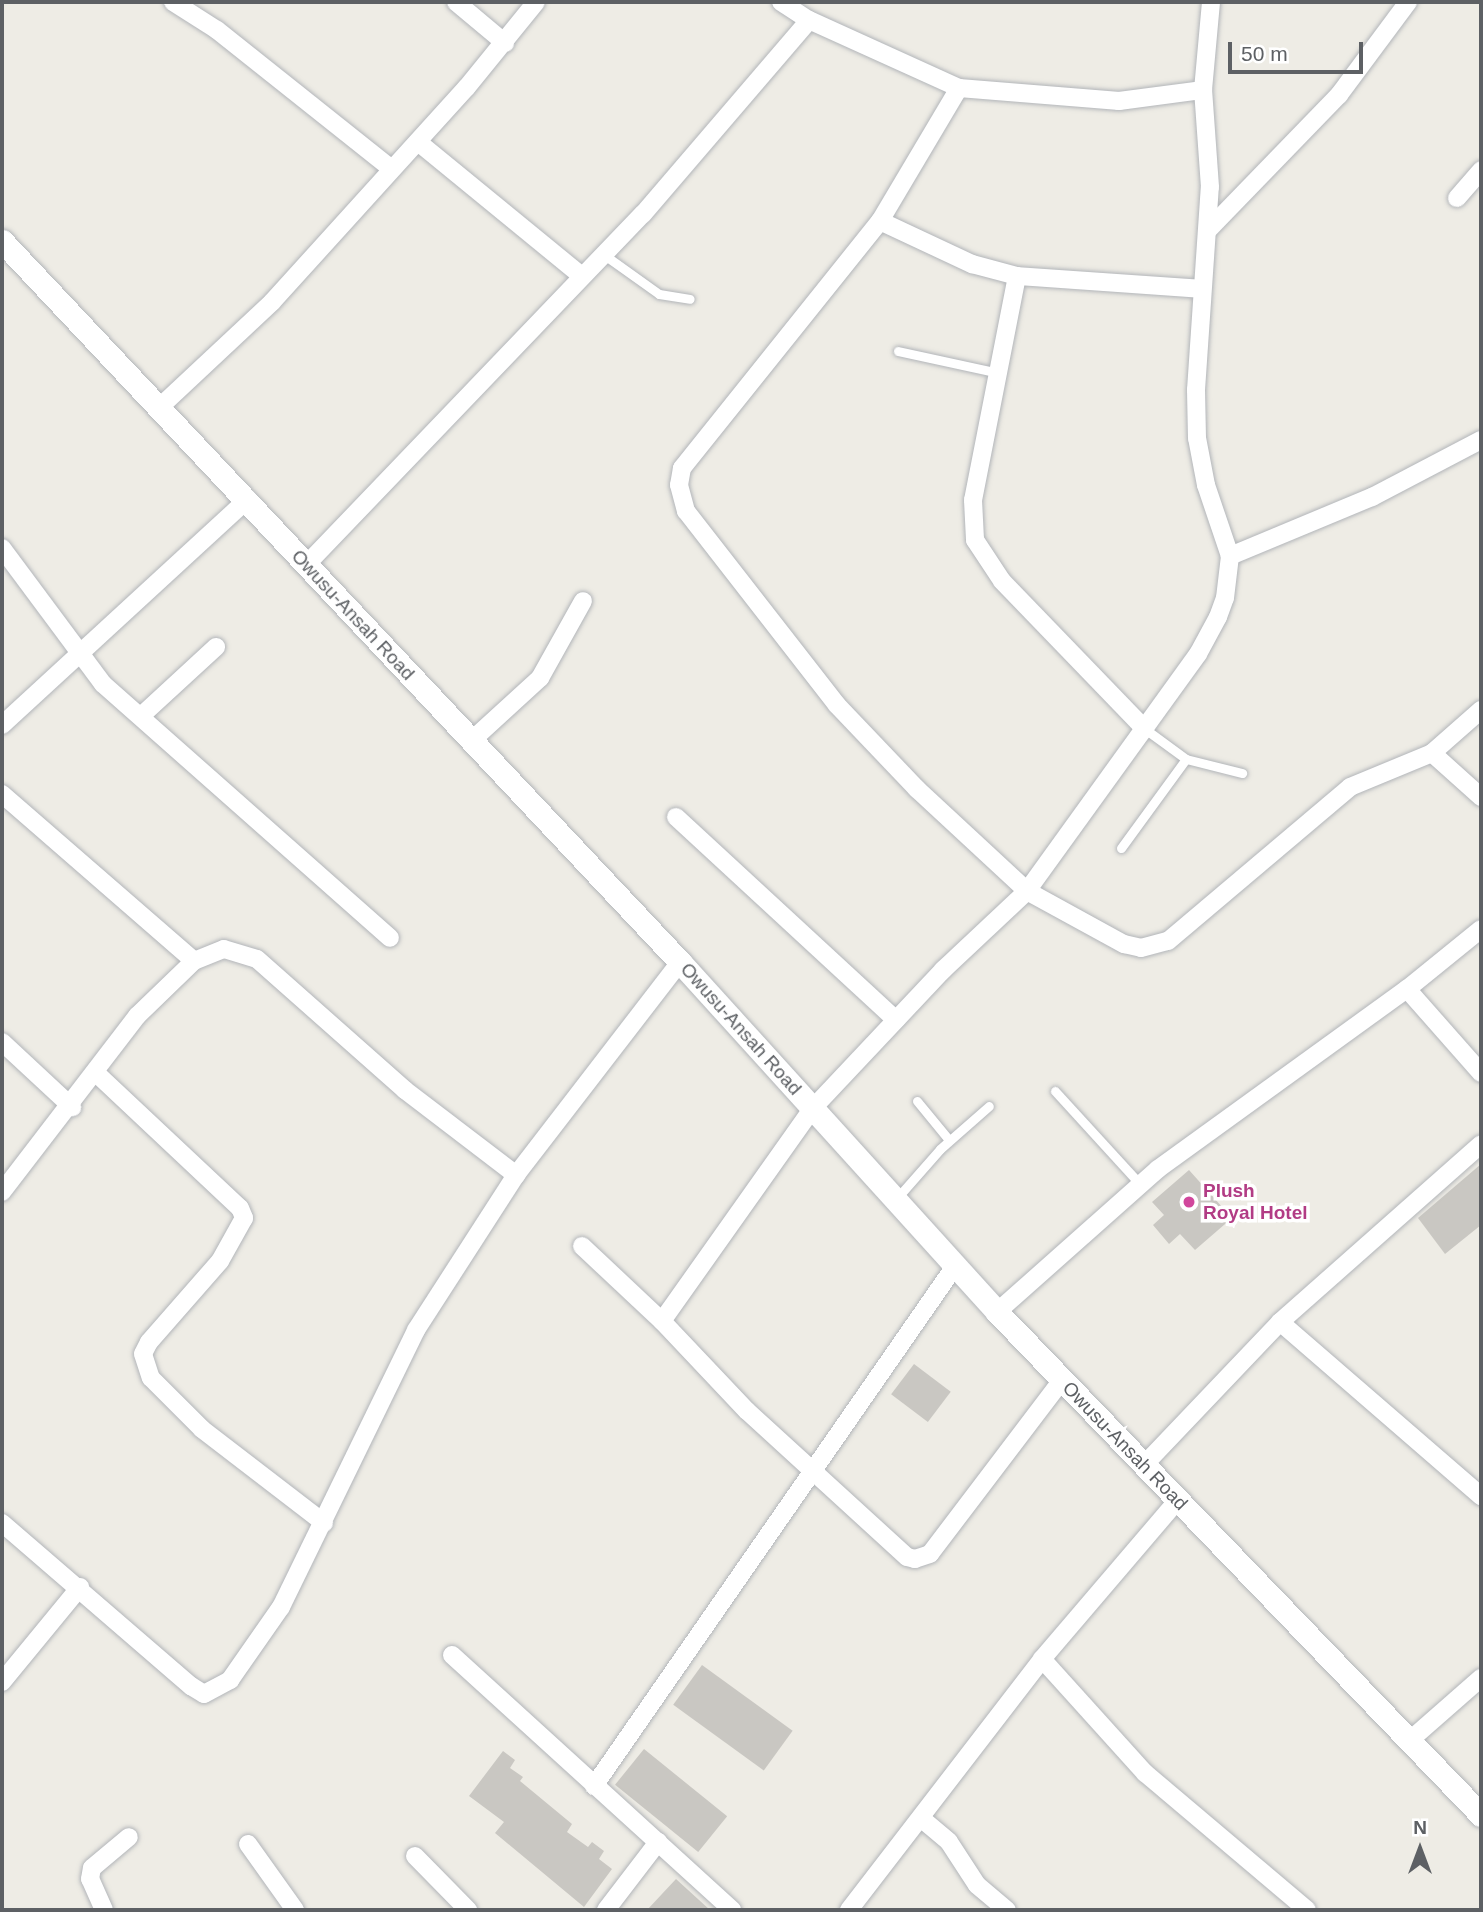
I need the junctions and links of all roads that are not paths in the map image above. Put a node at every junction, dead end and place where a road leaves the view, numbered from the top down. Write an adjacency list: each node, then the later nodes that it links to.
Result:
1 (173, 2): 12 (street)
2 (456, 2): 8 (street)
3 (536, 2): 8 (street)
4 (781, 2): 7 (street)
5 (1211, 2): 10 (street)
6 (1408, 2): 16 (street)
7 (809, 20): 9 (street); 18 (street)
8 (505, 43): 11 (street)
9 (959, 88): 10 (street); 15 (street)
10 (1203, 90): 16 (street)
11 (418, 142): 12 (street); 19 (street)
12 (392, 169): 25 (street)
13 (1481, 170): 14 (street)
14 (1457, 198)
15 (880, 221): 20 (street); 46 (street)
16 (1209, 229): 21 (street)
17 (2, 240): 25 (street, Owusu-Ansah Road)
18 (603, 254): 19 (street); 22 (lane)
19 (582, 276): 30 (street)
20 (1017, 276): 21 (street); 24 (street)
21 (1202, 289): 29 (street)
22 (690, 299)
23 (898, 351): 24 (lane)
24 (1000, 373): 37 (street)
25 (161, 406): 27 (street, Owusu-Ansah Road)
26 (1481, 440): 29 (street)
27 (248, 499): 30 (street, Owusu-Ansah Road); 33 (street)
28 (2, 548): 33 (street)
29 (1230, 556): 37 (street)
30 (306, 565): 38 (street, Owusu-Ansah Road)
31 (583, 601): 38 (street)
32 (216, 647): 35 (street)
33 (82, 655): 35 (street); 36 (street)
34 (1481, 710): 39 (street)
35 (141, 716): 48 (street)
36 (2, 725)
37 (1145, 729): 40 (lane); 46 (street)
38 (470, 743): 50 (street, Owusu-Ansah Road)
39 (1432, 754): 43 (street); 46 (street)
40 (1185, 759): 41 (lane); 45 (lane)
41 (1242, 773)
42 (2, 794): 49 (street)
43 (1481, 797)
44 (676, 817): 52 (street)
45 (1121, 848)
46 (1027, 891): 52 (street)
47 (1481, 929): 51 (street)
48 (390, 938)
49 (194, 961): 54 (street); 63 (street)
50 (680, 962): 60 (street, Owusu-Ansah Road); 63 (street)
51 (1407, 989): 55 (street); 64 (street)
52 (895, 1020): 60 (street)
53 (2, 1042): 59 (street)
54 (96, 1073): 59 (street); 78 (street)
55 (1481, 1073)
56 (1055, 1091): 64 (lane)
57 (917, 1101): 61 (lane)
58 (989, 1106): 61 (lane)
59 (72, 1107): 65 (street)
60 (813, 1108): 66 (street, Owusu-Ansah Road); 70 (street)
61 (949, 1140): 66 (lane)
62 (1481, 1144): 71 (street)
63 (516, 1175): 78 (street)
64 (1140, 1184): 69 (street)
65 (2, 1192)
66 (895, 1199): 68 (street, Owusu-Ansah Road)
67 (582, 1246): 70 (street)
68 (955, 1266): 69 (street, Owusu-Ansah Road); 74 (street)
69 (997, 1312): 72 (street, Owusu-Ansah Road)
70 (662, 1321): 74 (street)
71 (1280, 1322): 73 (street); 75 (street)
72 (1062, 1380): 73 (street, Owusu-Ansah Road); 74 (street)
73 (1143, 1466): 76 (street, Owusu-Ansah Road)
74 (811, 1470): 85 (street)
75 (1481, 1496)
76 (1177, 1500): 81 (street); 84 (street, Owusu-Ansah Road)
77 (2, 1523): 79 (street)
78 (324, 1523): 79 (street)
79 (80, 1587): 83 (street)
80 (452, 1655): 85 (street)
81 (1042, 1660): 87 (street); 99 (street)
82 (1481, 1678): 84 (street)
83 (2, 1682)
84 (1409, 1741): 86 (street, Owusu-Ansah Road)
85 (594, 1786): 89 (street)
86 (1481, 1815)
87 (922, 1819): 97 (street); 98 (street)
88 (129, 1837): 92 (street)
89 (658, 1842): 95 (street); 96 (street)
90 (248, 1844): 93 (street)
91 (415, 1856): 94 (street)
92 (104, 1910)
93 (295, 1910)
94 (468, 1910)
95 (606, 1910)
96 (732, 1910)
97 (849, 1910)
98 (1007, 1910)
99 (1307, 1910)

